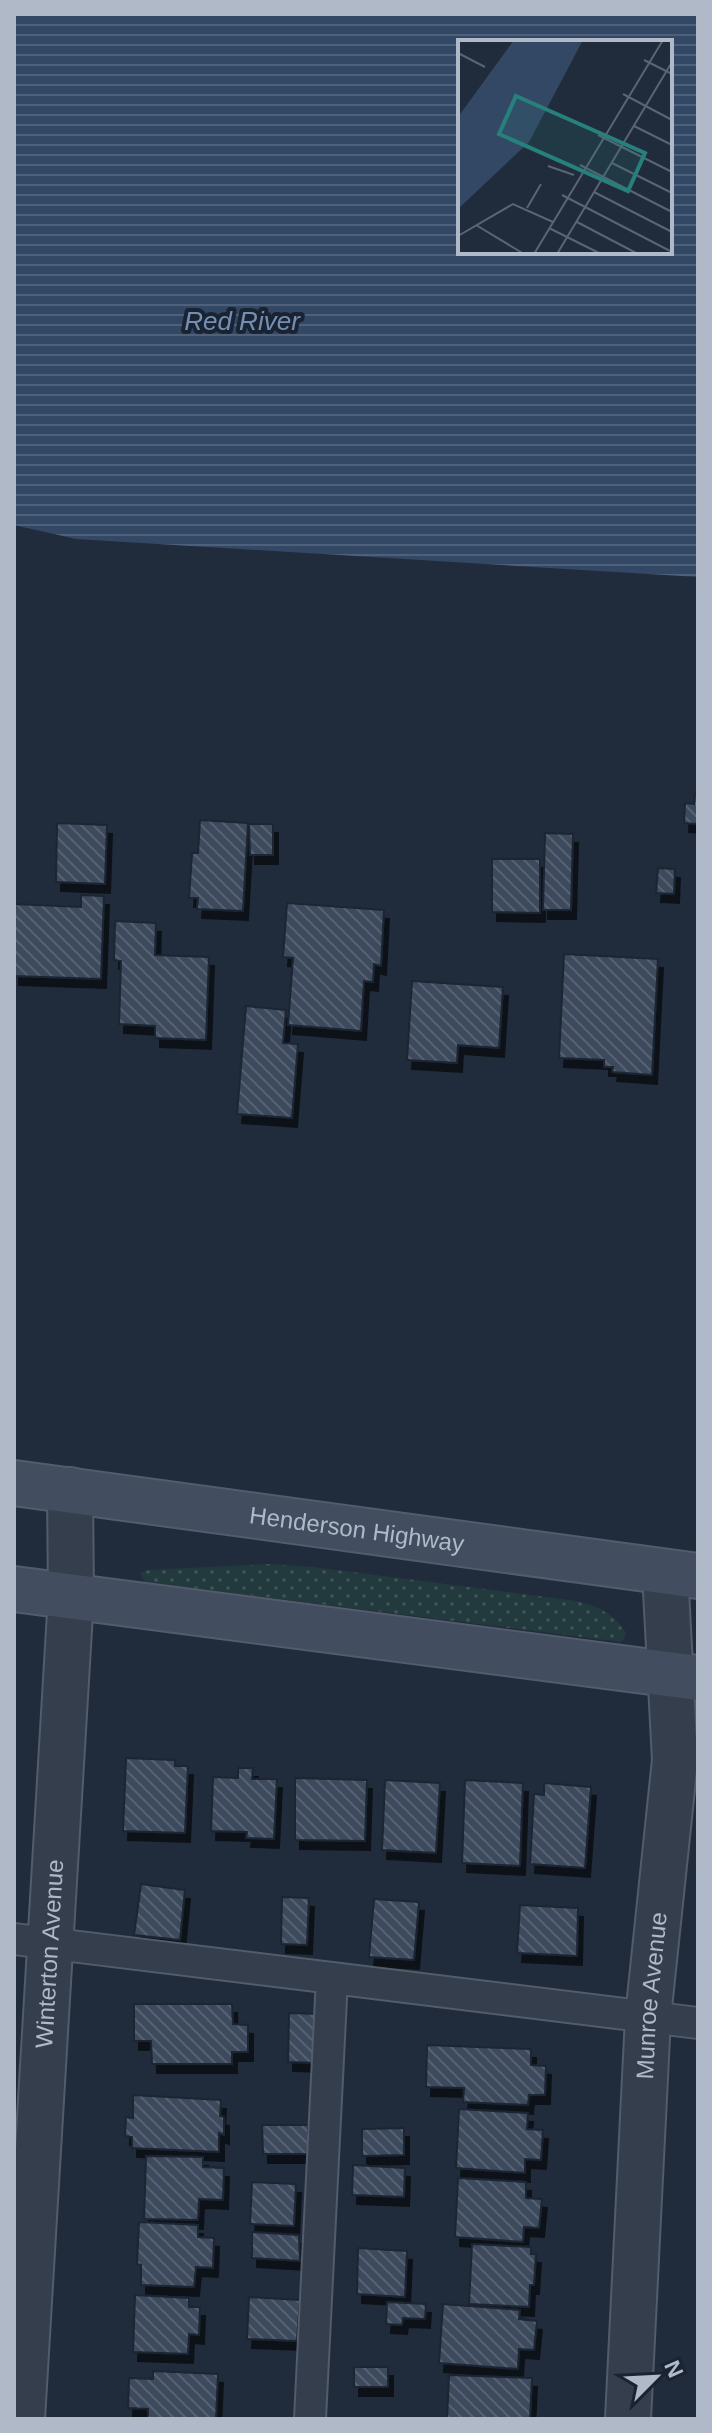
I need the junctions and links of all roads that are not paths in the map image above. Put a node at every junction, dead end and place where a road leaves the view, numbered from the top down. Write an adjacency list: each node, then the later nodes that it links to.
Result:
1 (14, 1483): 2 (main road, Henderson Highway)
2 (70, 1490): 3 (main road, Henderson Highway); 5 (street, Winterton Avenue)
3 (681, 1574): 6 (street, Munroe Avenue)
4 (14, 1589): 5 (main road)
5 (71, 1596): 6 (main road); 7 (street, Winterton Avenue)
6 (685, 1676): 9 (street, Munroe Avenue)
7 (31, 1941): 8 (lane); 11 (street, Winterton Avenue)
8 (332, 1978): 9 (lane); 12 (lane)
9 (648, 2017): 10 (lane); 13 (street, Munroe Avenue)
10 (698, 2023)
11 (22, 2419)
12 (310, 2419)
13 (628, 2419)

